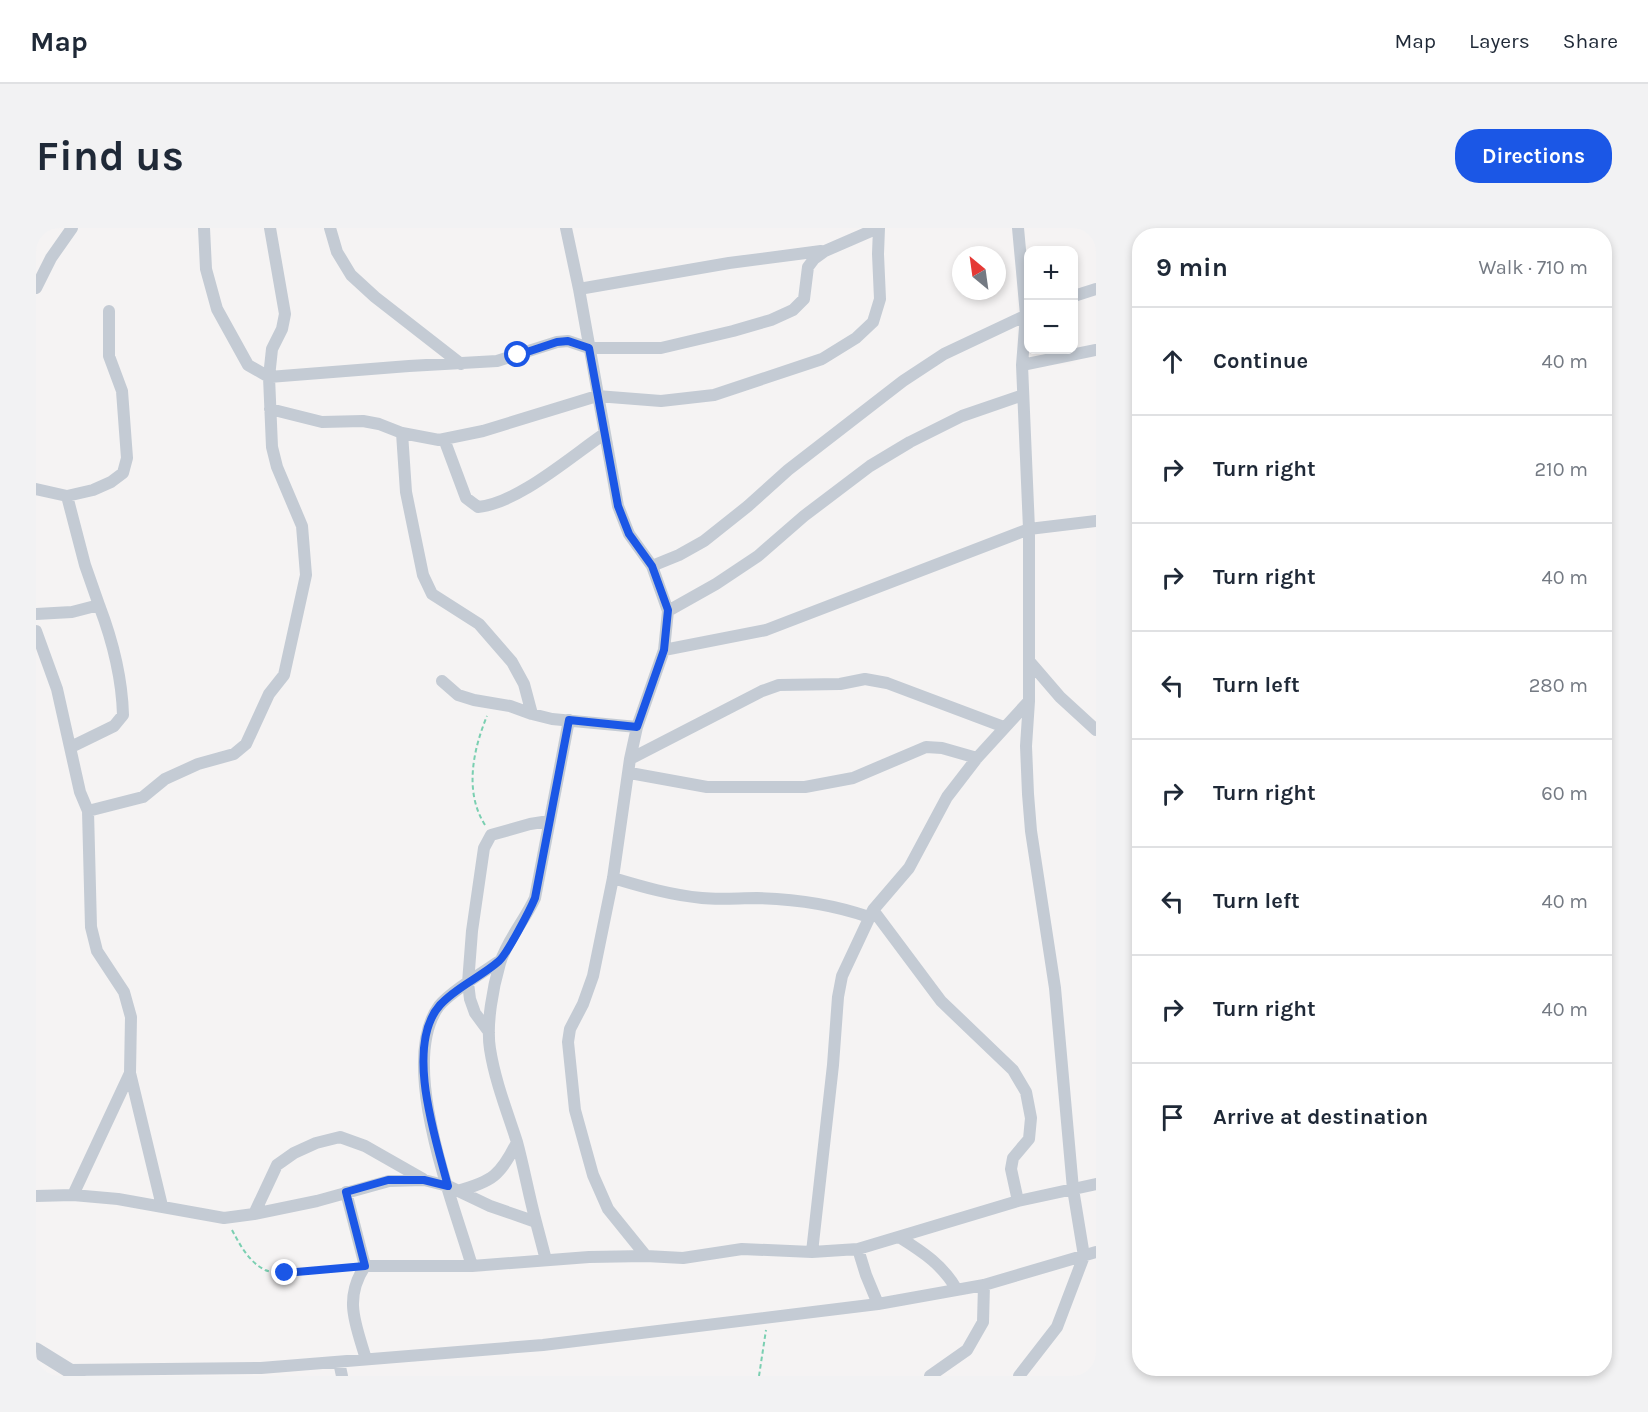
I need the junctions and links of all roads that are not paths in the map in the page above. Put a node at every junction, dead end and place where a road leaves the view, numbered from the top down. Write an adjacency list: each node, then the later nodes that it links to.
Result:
1 (72, 228): 9 (street)
2 (204, 228): 21 (street)
3 (270, 228): 21 (street)
4 (330, 228): 19 (street)
5 (567, 228): 10 (street)
6 (878, 228): 8 (street); 23 (street)
7 (1018, 228): 13 (street)
8 (825, 251): 10 (street); 17 (street)
9 (36, 288)
10 (579, 289): 17 (street)
11 (1096, 289): 12 (street)
12 (1078, 295)
13 (1026, 300)
14 (109, 310): 29 (street)
15 (1024, 315): 32 (street)
16 (1024, 345): 20 (street)
17 (589, 348): 19 (street); 23 (street)
18 (1096, 350): 20 (street)
19 (461, 364): 21 (street)
20 (1022, 365): 22 (street)
21 (269, 378): 24 (street)
22 (1023, 395): 31 (street); 34 (street)
23 (597, 396): 26 (street); 27 (street)
24 (270, 409): 25 (street); 50 (street)
25 (402, 433): 27 (street); 41 (street)
26 (604, 434): 27 (street); 32 (street)
27 (444, 439)
28 (36, 489): 29 (street)
29 (67, 496): 33 (street)
30 (1096, 521): 31 (street)
31 (1029, 530): 37 (street); 38 (street)
32 (652, 566): 34 (street)
33 (99, 605): 35 (street); 46 (street)
34 (668, 610): 37 (street)
35 (36, 614)
36 (36, 631): 46 (street)
37 (664, 650): 43 (street)
38 (1029, 662): 40 (street); 45 (street)
39 (442, 681): 41 (street)
40 (1029, 701): 44 (street); 62 (street)
41 (532, 714): 42 (street)
42 (569, 720): 43 (street); 51 (street)
43 (637, 727): 48 (street)
44 (1004, 727): 47 (street); 48 (street)
45 (1096, 730)
46 (71, 747): 50 (street)
47 (977, 758): 49 (street); 53 (street)
48 (630, 759): 49 (street)
49 (630, 772): 52 (street)
50 (88, 812): 57 (street)
51 (549, 821): 54 (street); 55 (street)
52 (613, 878): 53 (street); 74 (street)
53 (871, 914): 66 (street); 72 (street)
54 (501, 960): 55 (street); 56 (street)
55 (468, 983): 56 (street); 61 (street)
56 (489, 1032): 58 (street)
57 (130, 1073): 64 (street); 67 (street)
58 (517, 1142): 61 (street); 69 (street)
59 (424, 1180): 61 (street); 63 (street); 68 (street)
60 (1096, 1184): 62 (street)
61 (452, 1189): 69 (street); 77 (street)
62 (1073, 1189): 66 (street); 73 (street)
63 (346, 1192): 68 (street); 76 (street)
64 (73, 1195): 65 (street); 67 (street)
65 (36, 1196)
66 (1018, 1201): 70 (street)
67 (162, 1206): 68 (street)
68 (254, 1214)
69 (536, 1222): 75 (street)
70 (899, 1237): 71 (street); 79 (street)
71 (858, 1249): 72 (street); 80 (street)
72 (812, 1252): 74 (street)
73 (1090, 1254): 78 (street); 87 (street)
74 (646, 1256): 75 (street)
75 (546, 1260): 77 (street)
76 (365, 1266): 77 (street); 82 (street)
77 (472, 1266)
78 (984, 1284): 79 (street); 86 (street)
79 (957, 1290): 80 (street)
80 (878, 1304): 82 (street)
81 (36, 1350): 84 (street)
82 (366, 1359): 83 (street)
83 (339, 1362): 84 (street); 85 (street)
84 (73, 1373)
85 (342, 1376)
86 (930, 1376)
87 (1019, 1376)

